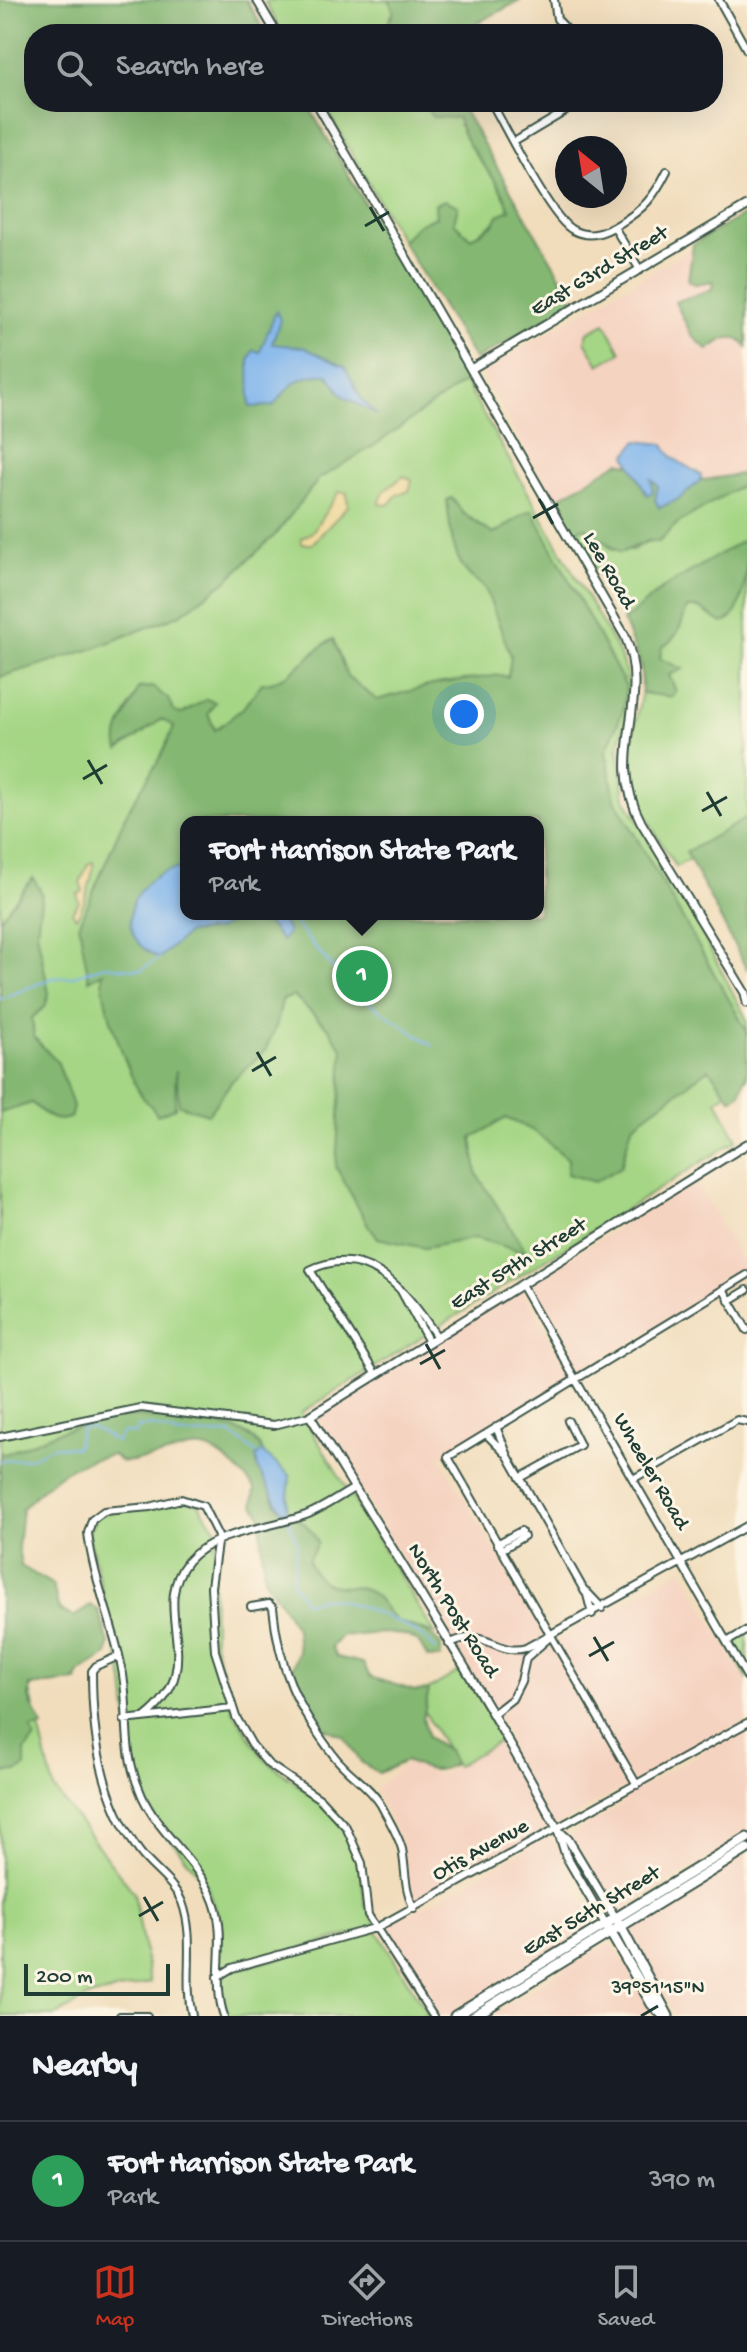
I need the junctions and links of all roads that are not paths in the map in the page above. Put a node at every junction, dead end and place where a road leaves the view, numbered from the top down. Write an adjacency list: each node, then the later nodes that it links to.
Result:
1 (257, 0): 4 (street)
2 (554, 0): 5 (street)
3 (719, 0): 6 (street)
4 (271, 24)
5 (562, 24)
6 (747, 50)
7 (322, 112): 15 (street, Lee Road)
8 (497, 112): 10 (street)
9 (565, 112): 10 (street)
10 (514, 142): 13 (street)
11 (667, 171): 13 (street)
12 (747, 206): 14 (street, East 63rd Street)
13 (614, 227): 14 (street)
14 (640, 270): 15 (street, East 63rd Street)
15 (471, 369): 16 (street, Lee Road)
16 (746, 993): 17 (street, Lee Road)
17 (747, 1003)
18 (747, 1144): 20 (street, East 59th Street)
19 (747, 1275): 21 (street)
20 (521, 1285): 25 (street, East 59th Street); 27 (street, Wheeler Road)
21 (723, 1289): 23 (street); 27 (street)
22 (747, 1290): 23 (street)
23 (729, 1301): 24 (street)
24 (747, 1330)
25 (433, 1340): 26 (street, East 59th Street); 26 (street)
26 (376, 1375): 28 (street, East 59th Street)
27 (576, 1379): 31 (street); 36 (street, Wheeler Road)
28 (310, 1416): 33 (street); 37 (street, North Post Road)
29 (568, 1421): 35 (street)
30 (747, 1422): 36 (street)
31 (496, 1427): 32 (street); 34 (street)
32 (486, 1434): 34 (street); 41 (street)
33 (0, 1437)
34 (508, 1456): 35 (street)
35 (520, 1478): 43 (street)
36 (633, 1479): 42 (street, Wheeler Road)
37 (354, 1488): 40 (street); 50 (street, North Post Road)
38 (747, 1526): 42 (street)
39 (522, 1534): 41 (street)
40 (217, 1542): 52 (street); 55 (street); 57 (street)
41 (499, 1547): 48 (street)
42 (682, 1564): 45 (street); 49 (street, Wheeler Road)
43 (585, 1592): 45 (street); 46 (street)
44 (251, 1607): 65 (street)
45 (602, 1608): 46 (street)
46 (592, 1614): 48 (street)
47 (747, 1630): 49 (street)
48 (550, 1637): 51 (street); 53 (street); 60 (street)
49 (727, 1642): 54 (street, Wheeler Road)
50 (449, 1644): 51 (street); 56 (street, North Post Road)
51 (509, 1649): 53 (street)
52 (119, 1656): 58 (street); 72 (street)
53 (522, 1666): 56 (street)
54 (747, 1677)
55 (232, 1708): 57 (street); 67 (street)
56 (494, 1713): 61 (street, North Post Road)
57 (145, 1717): 58 (street)
58 (124, 1720): 69 (street)
59 (747, 1723): 60 (street, Otis Avenue)
60 (637, 1785): 61 (street, Otis Avenue)
61 (558, 1830): 65 (street, Otis Avenue); 66 (street, North Post Road); 68 (street, North Post Road)
62 (747, 1844): 63 (main road, East 56th Street); 64 (main road, East 56th Street)
63 (714, 1859): 64 (main road); 66 (main road, East 56th Street)
64 (696, 1880): 66 (main road, East 56th Street)
65 (414, 1909): 67 (street, Otis Avenue)
66 (618, 1923): 68 (main road, East 56th Street); 77 (main road, North Post Road)
67 (378, 1927): 69 (street, Otis Avenue); 74 (street)
68 (608, 1929): 75 (main road, East 56th Street); 76 (main road, East 56th Street); 77 (main road, North Post Road)
69 (217, 1977): 73 (street)
70 (120, 2016): 71 (street)
71 (147, 2016)
72 (192, 2016)
73 (224, 2016)
74 (433, 2016)
75 (455, 2016)
76 (474, 2016)
77 (666, 2016)

